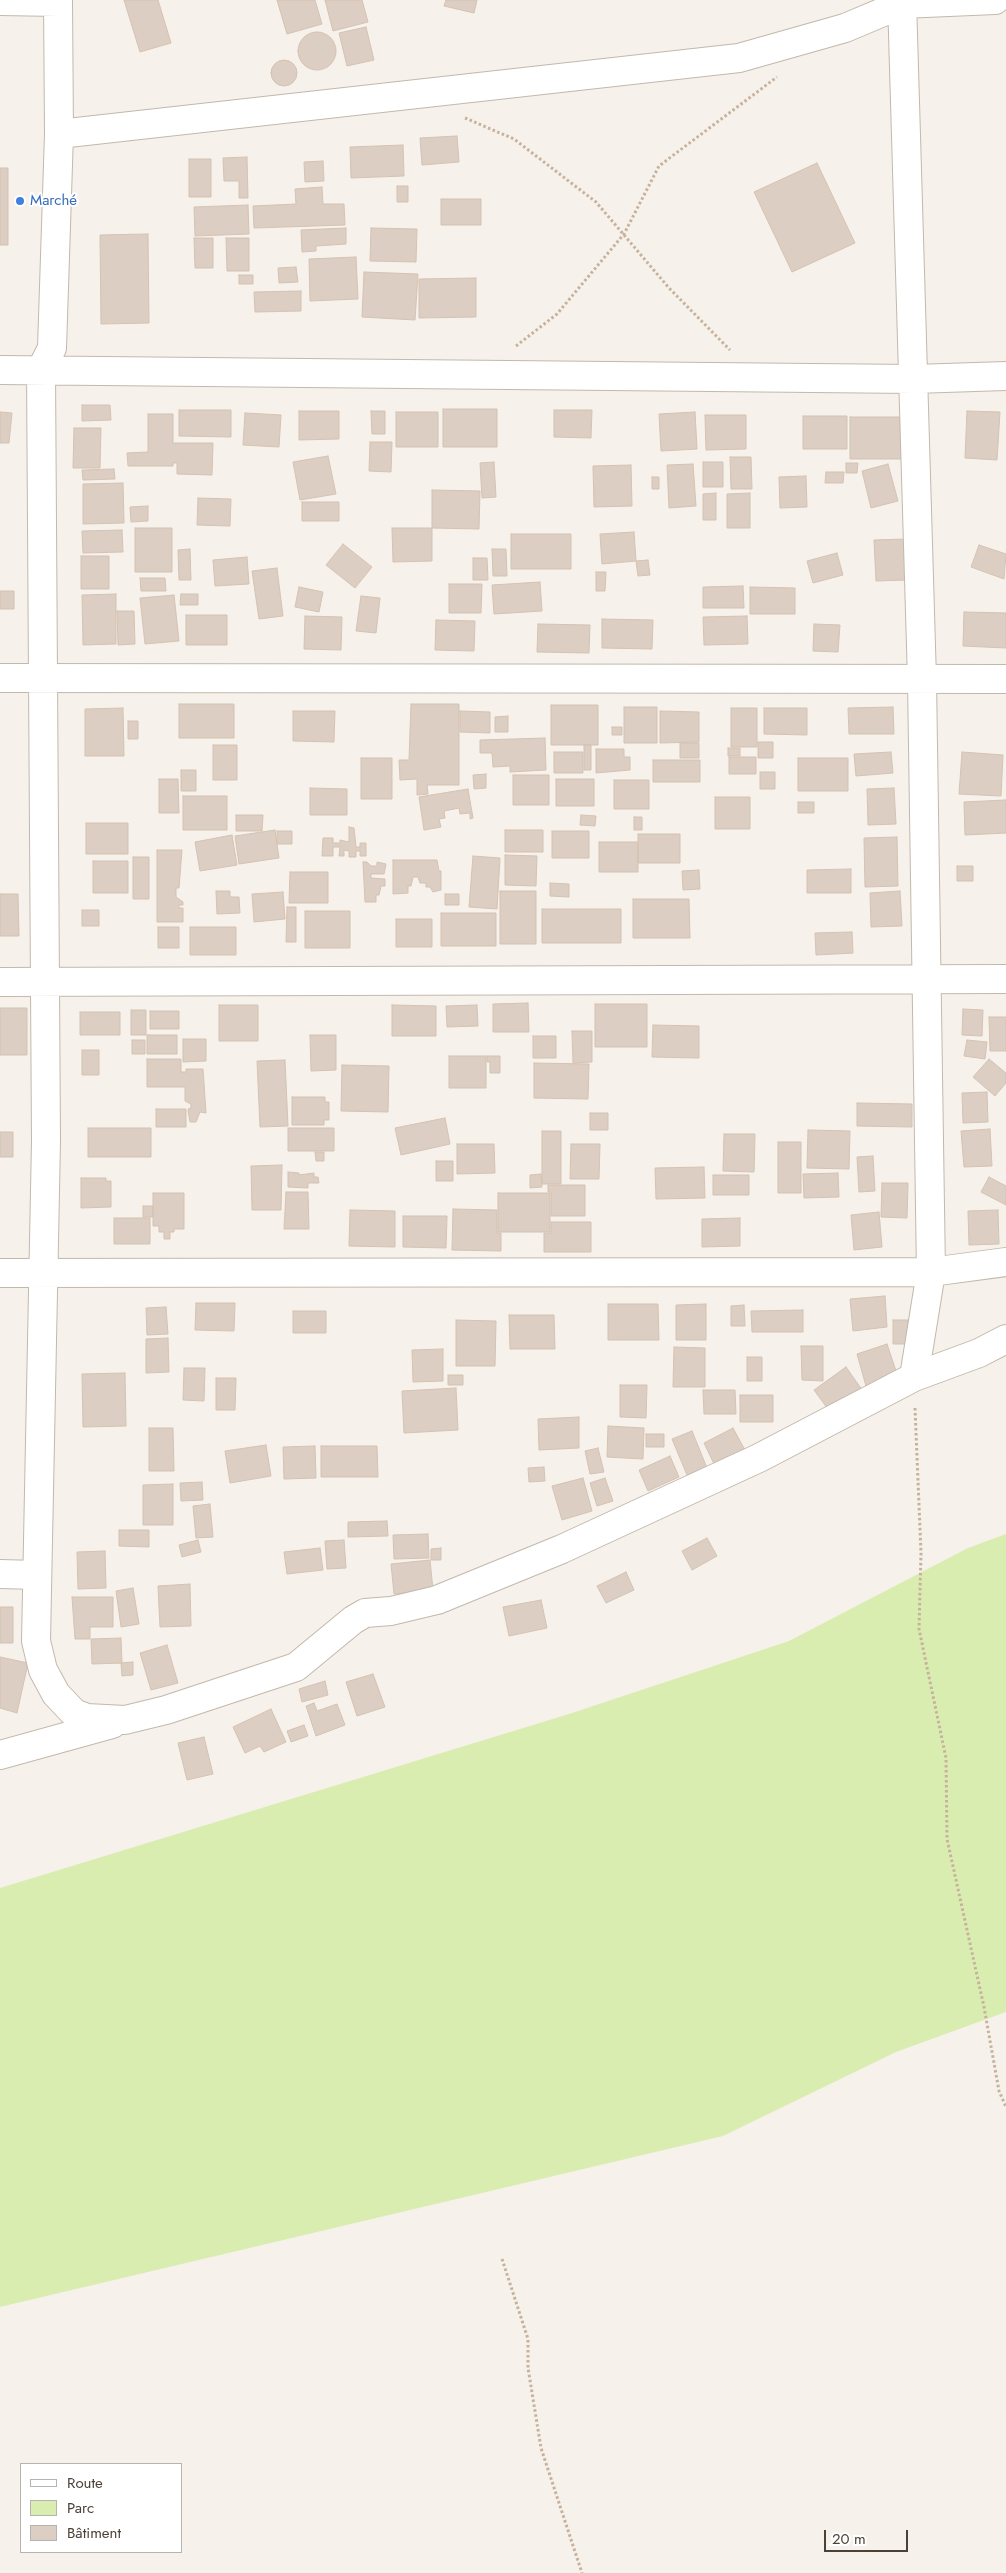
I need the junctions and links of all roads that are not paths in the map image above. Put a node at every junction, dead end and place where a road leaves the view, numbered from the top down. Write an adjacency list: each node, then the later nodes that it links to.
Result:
1 (995, 0): 4 (street)
2 (0, 1): 3 (street)
3 (58, 1): 5 (street)
4 (902, 2): 5 (street); 9 (street)
5 (60, 134): 7 (street)
6 (0, 370): 7 (street)
7 (41, 370): 9 (street); 11 (street)
8 (1006, 376): 9 (street)
9 (914, 379): 13 (street)
10 (0, 678): 11 (street)
11 (42, 678): 13 (street); 17 (street)
12 (1006, 679): 13 (street)
13 (922, 680): 14 (street)
14 (926, 979): 15 (street); 17 (street); 19 (street)
15 (1006, 979)
16 (0, 982): 17 (street)
17 (44, 982): 21 (street)
18 (1006, 1262): 19 (street)
19 (931, 1272): 21 (street); 23 (street)
20 (0, 1273): 21 (street)
21 (43, 1274): 25 (street)
22 (1006, 1339): 23 (street)
23 (914, 1377): 26 (street)
24 (0, 1574): 25 (street)
25 (37, 1575): 26 (street)
26 (125, 1720): 27 (street)
27 (0, 1755)

